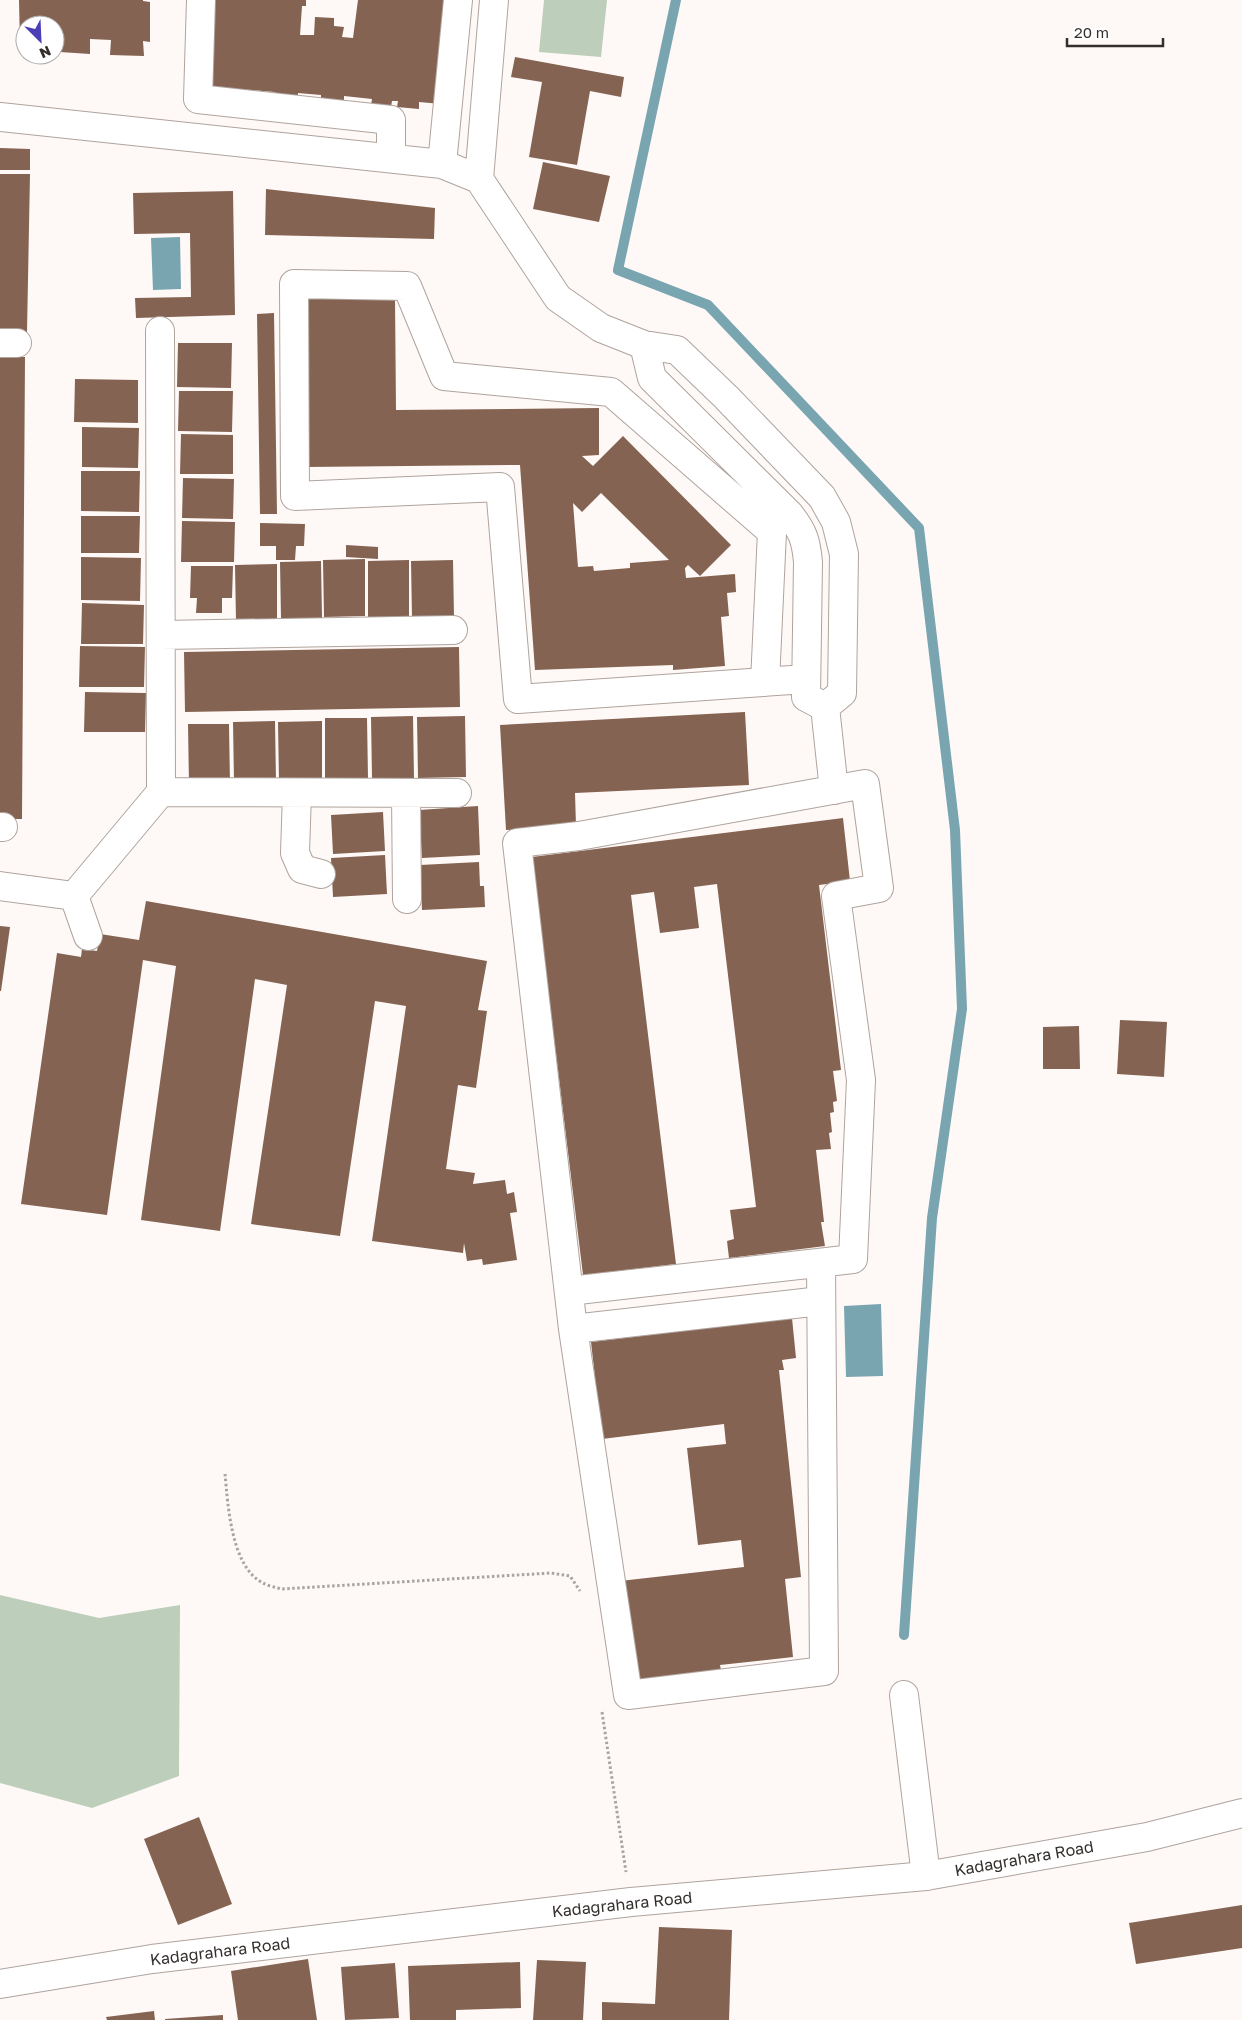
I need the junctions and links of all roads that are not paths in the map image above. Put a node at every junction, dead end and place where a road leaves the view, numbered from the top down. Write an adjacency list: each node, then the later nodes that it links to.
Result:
1 (201, 0): 5 (street)
2 (458, 0): 6 (street)
3 (494, 0): 7 (street)
4 (0, 117): 5 (street)
5 (391, 158): 6 (street)
6 (442, 164): 7 (street)
7 (479, 179): 9 (street)
8 (160, 331): 11 (street)
9 (644, 345): 12 (street); 14 (street)
10 (452, 630): 11 (street)
11 (161, 635): 16 (street)
12 (806, 679): 13 (street); 14 (street)
13 (765, 682): 13 (street)
14 (825, 708): 15 (street)
15 (834, 790): 25 (street); 26 (street)
16 (161, 792): 17 (street); 22 (street)
17 (297, 793): 18 (street); 20 (street)
18 (406, 793): 19 (street); 23 (street)
19 (457, 793)
20 (321, 874)
21 (0, 886): 22 (street)
22 (74, 896): 24 (street)
23 (407, 899)
24 (88, 936)
25 (821, 1262): 26 (street); 27 (street)
26 (569, 1291): 28 (street)
27 (821, 1301): 28 (street); 28 (street)
28 (573, 1329)
29 (904, 1695): 31 (street)
30 (1242, 1812): 31 (street, Kadagrahara Road)
31 (926, 1876): 32 (street, Kadagrahara Road)
32 (0, 1984)

